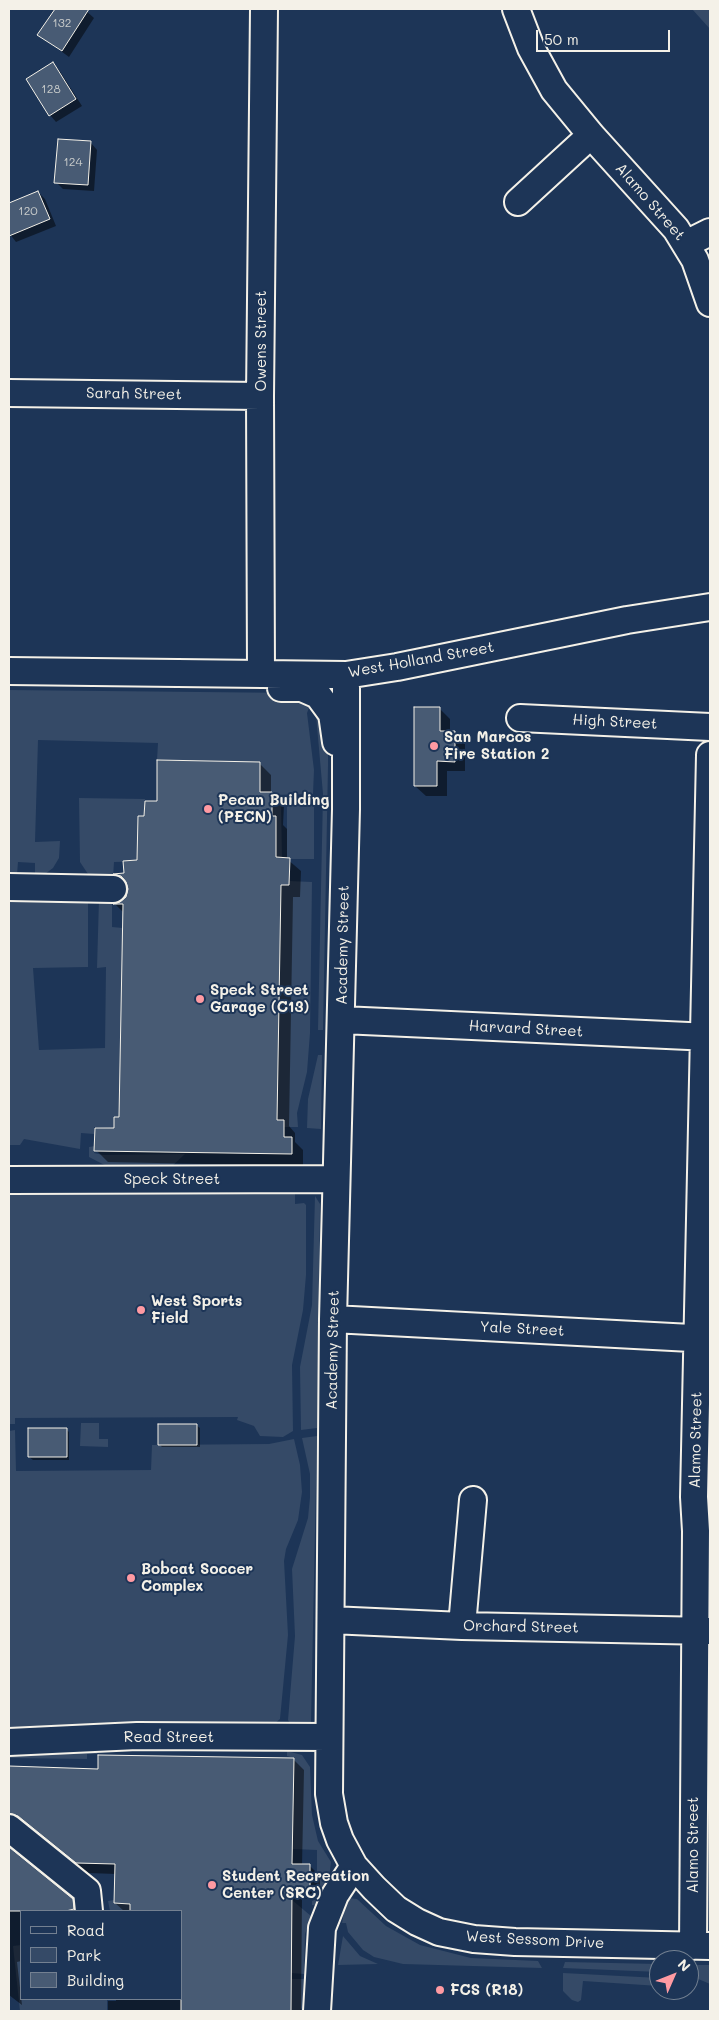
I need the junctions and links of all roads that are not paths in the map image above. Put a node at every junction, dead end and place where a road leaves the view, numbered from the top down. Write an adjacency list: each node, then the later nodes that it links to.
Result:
1 (264, 9): 9 (street, Owens Street)
2 (516, 9): 3 (street, Alamo Street)
3 (591, 135): 4 (street); 6 (street, Alamo Street)
4 (518, 202)
5 (710, 232): 6 (street)
6 (686, 244): 7 (street, Alamo Street)
7 (710, 302)
8 (9, 393): 9 (street, Sarah Street)
9 (260, 396): 12 (street, Owens Street)
10 (710, 606): 13 (street, West Holland Street)
11 (9, 671): 12 (street, West Holland Street)
12 (254, 674): 13 (street, West Holland Street); 16 (street)
13 (346, 675): 16 (street, Academy Street)
14 (520, 718): 15 (street, High Street)
15 (710, 727)
16 (346, 755): 20 (street, Academy Street)
17 (710, 755): 21 (street, Alamo Street)
18 (9, 887): 19 (street)
19 (112, 889)
20 (342, 1020): 21 (street, Harvard Street); 22 (street, Academy Street)
21 (708, 1037): 25 (street, Alamo Street)
22 (336, 1178): 23 (street, Speck Street); 24 (street, Academy Street)
23 (9, 1180)
24 (333, 1319): 25 (street, Yale Street); 27 (street, Academy Street)
25 (704, 1339): 29 (street, Alamo Street)
26 (473, 1500): 28 (street)
27 (331, 1620): 28 (street, Orchard Street); 30 (street, Academy Street)
28 (462, 1626): 29 (street, Orchard Street)
29 (703, 1630): 35 (street, Alamo Street)
30 (329, 1737): 31 (street, Read Street); 33 (street, Academy Street)
31 (9, 1742)
32 (9, 1828): 34 (street)
33 (354, 1866): 35 (street, West Sessom Drive); 36 (street)
34 (89, 1910)
35 (701, 1946)
36 (318, 2011)

